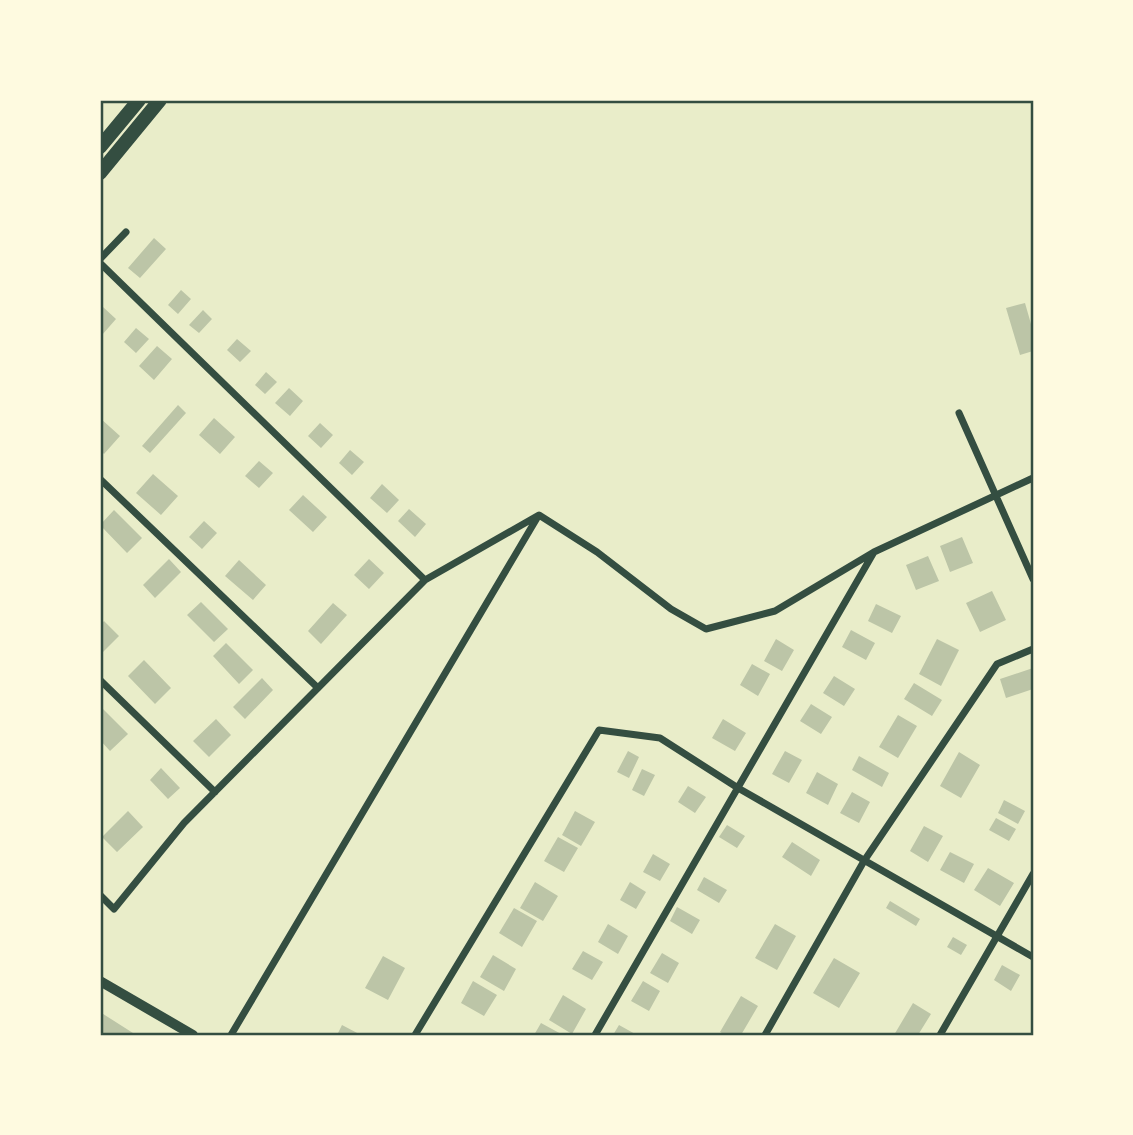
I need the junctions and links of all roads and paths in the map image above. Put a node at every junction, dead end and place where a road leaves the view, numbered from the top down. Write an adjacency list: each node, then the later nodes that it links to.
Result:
1 (139, 100): 3 (main road)
2 (160, 100): 4 (main road)
3 (100, 147)
4 (100, 173)
5 (126, 232): 6 (street)
6 (100, 261): 14 (street)
7 (959, 412): 10 (street)
8 (1033, 478): 10 (street)
9 (100, 480): 17 (street)
10 (995, 493): 12 (street); 13 (street)
11 (539, 515): 12 (street); 14 (street); 27 (street)
12 (874, 552): 18 (street)
13 (1033, 579)
14 (425, 580): 17 (street)
15 (1033, 649): 20 (street)
16 (100, 680): 19 (street)
17 (318, 688): 19 (street)
18 (738, 788): 20 (street); 28 (street); 29 (street)
19 (215, 792): 22 (street)
20 (864, 861): 23 (street); 30 (street)
21 (1033, 874): 23 (street)
22 (100, 895)
23 (997, 936): 24 (street); 31 (street)
24 (1033, 957)
25 (100, 981): 26 (street)
26 (193, 1035)
27 (231, 1035)
28 (415, 1035)
29 (595, 1035)
30 (765, 1035)
31 (940, 1035)

